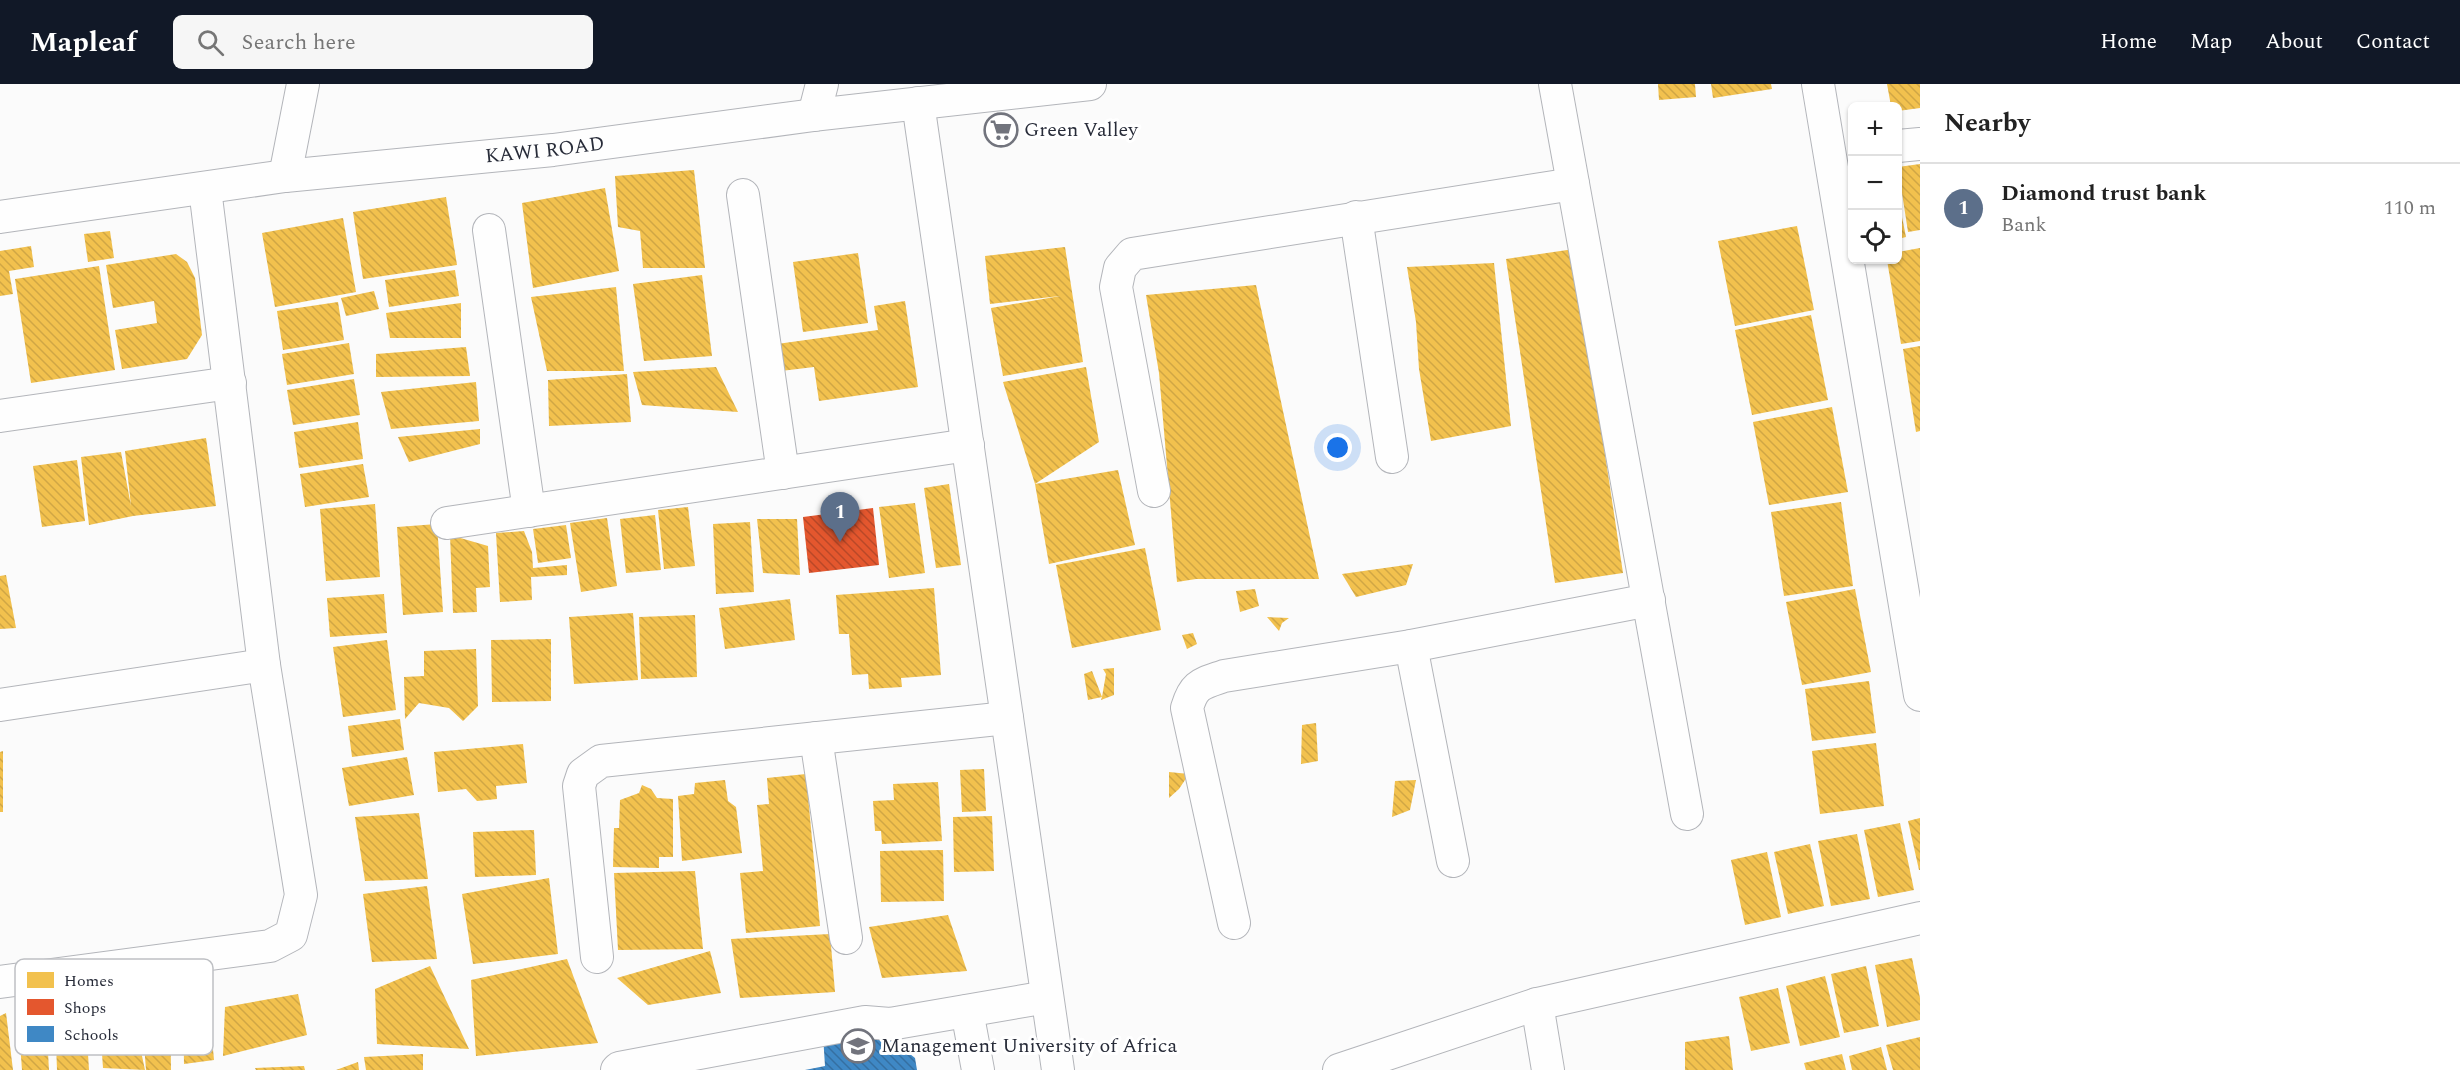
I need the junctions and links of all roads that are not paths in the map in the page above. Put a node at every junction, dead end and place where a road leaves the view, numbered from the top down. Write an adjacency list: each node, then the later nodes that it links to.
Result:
1 (303, 84): 11 (street)
2 (822, 84): 7 (street)
3 (1555, 84): 12 (street)
4 (1818, 84): 10 (street)
5 (1081, 85): 6 (street, KAWI ROAD)
6 (918, 103): 7 (street, KAWI ROAD); 20 (street)
7 (814, 115): 11 (street, KAWI ROAD)
8 (1920, 144): 9 (street)
9 (1902, 146)
10 (1841, 156): 29 (street)
11 (285, 176): 13 (street, KAWI ROAD)
12 (1573, 184): 16 (street); 26 (street)
13 (205, 189): 15 (street, KAWI ROAD); 18 (street)
14 (743, 195): 22 (street)
15 (0, 217)
16 (1356, 218): 21 (street); 23 (street)
17 (489, 230): 24 (street)
18 (230, 383): 19 (street); 28 (street)
19 (0, 416)
20 (968, 445): 22 (street); 31 (street)
21 (1392, 457)
22 (783, 473): 24 (street)
23 (1155, 491)
24 (528, 511): 25 (street)
25 (447, 523)
26 (1648, 600): 27 (street); 33 (street)
27 (1411, 646): 34 (street); 36 (street)
28 (264, 665): 30 (street); 39 (street)
29 (1920, 695)
30 (0, 705)
31 (1007, 718): 32 (street); 42 (street)
32 (816, 738): 37 (street); 38 (street)
33 (1687, 814)
34 (1453, 861)
35 (1920, 918): 43 (street)
36 (1234, 923)
37 (846, 938)
38 (597, 957)
39 (170, 959)
40 (15, 979): 41 (street)
41 (0, 981)
42 (1047, 997): 44 (street); 47 (street)
43 (1537, 1004): 48 (street); 49 (street)
44 (967, 1011): 45 (street); 46 (street)
45 (617, 1070)
46 (978, 1070)
47 (1058, 1070)
48 (1339, 1070)
49 (1548, 1070)

